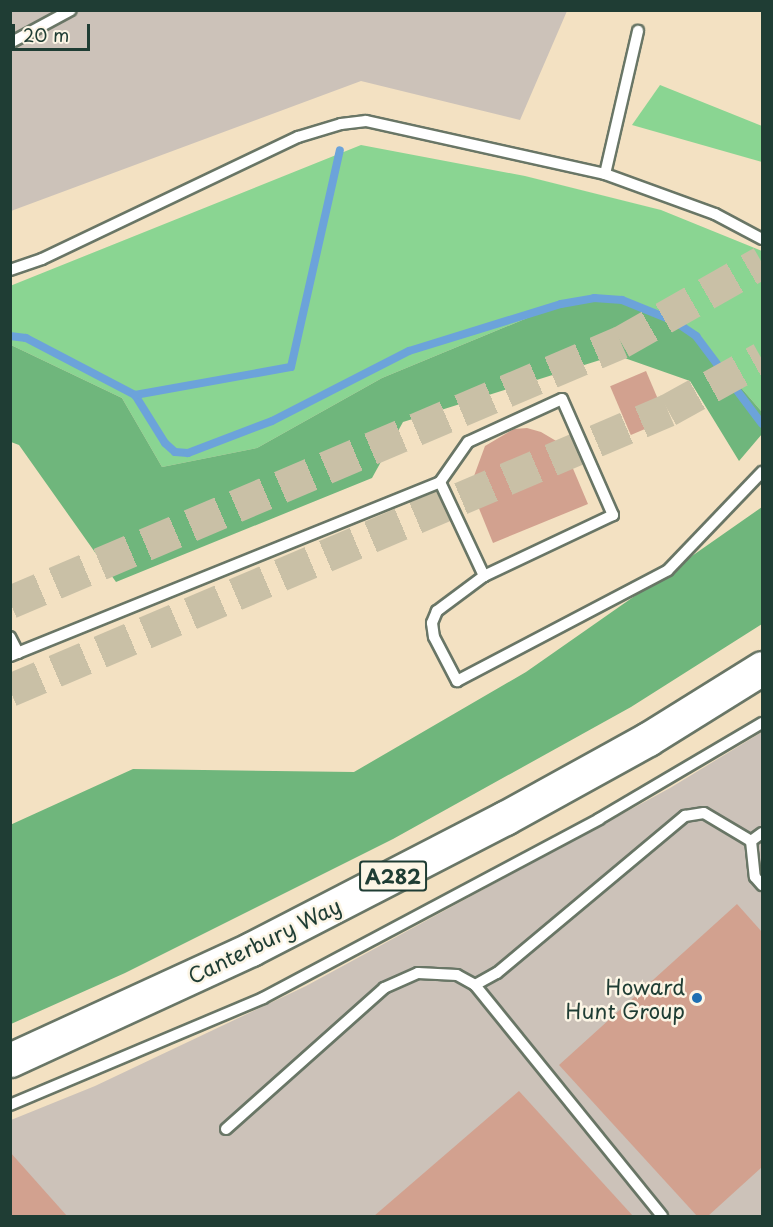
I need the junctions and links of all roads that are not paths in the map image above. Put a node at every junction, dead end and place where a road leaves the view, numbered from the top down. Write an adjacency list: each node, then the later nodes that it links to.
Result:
1 (71, 10): 3 (lane)
2 (638, 31): 4 (lane)
3 (10, 43)
4 (605, 174): 5 (lane); 6 (lane)
5 (762, 239)
6 (10, 270)
7 (762, 472): 9 (lane)
8 (440, 482): 9 (lane); 9 (lane); 11 (lane)
9 (484, 576)
10 (10, 637): 11 (lane)
11 (14, 655)
12 (762, 668): 18 (highway, Canterbury Way / A282)
13 (762, 723): 19 (lane)
14 (762, 833): 15 (lane)
15 (751, 841): 16 (lane); 17 (lane)
16 (762, 885)
17 (475, 986): 20 (lane); 21 (lane)
18 (10, 1060)
19 (10, 1105)
20 (226, 1129)
21 (662, 1216)

